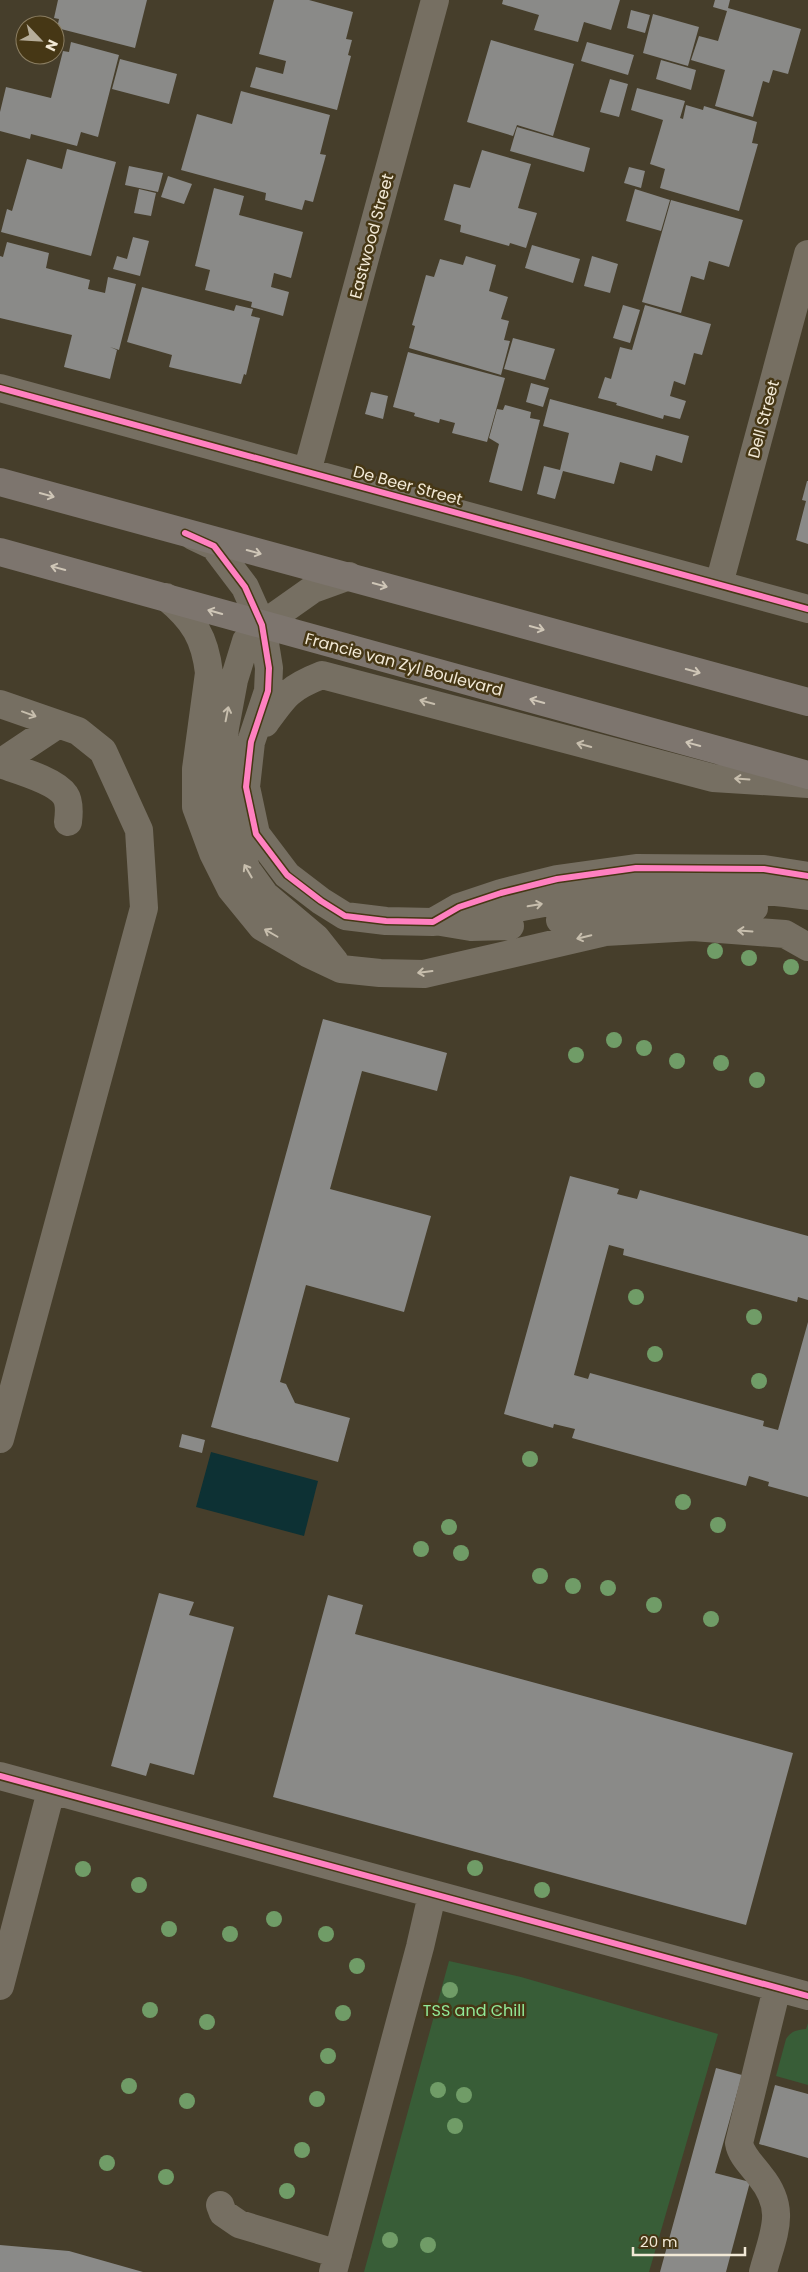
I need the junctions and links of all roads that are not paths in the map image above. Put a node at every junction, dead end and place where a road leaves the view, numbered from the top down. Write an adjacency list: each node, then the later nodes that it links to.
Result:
1 (435, 0): 4 (street, Eastwood Street)
2 (808, 254): 9 (street, Dell Street)
3 (0, 388): 4 (street, De Beer Street)
4 (307, 472): 9 (street, De Beer Street)
5 (0, 482): 6 (main road, one-way to 6)
6 (185, 533): 8 (main road, one-way to 8); 12 (street)
7 (0, 552): 10 (main road, Francie van Zyl Boulevard, one-way to 7)
8 (349, 576): 12 (street); 13 (main road, one-way to 13)
9 (718, 584): 11 (street, De Beer Street)
10 (166, 597): 12 (main road, Francie van Zyl Boulevard, one-way to 10); 26 (street, one-way to 10)
11 (808, 609)
12 (262, 625): 16 (street); 18 (main road, Francie van Zyl Boulevard, one-way to 12); 26 (street, one-way to 12)
13 (808, 702)
14 (0, 704): 15 (street, one-way to 15)
15 (57, 725): 17 (street); 27 (street)
16 (251, 742): 19 (street, one-way to 16); 24 (street)
17 (0, 764): 20 (street)
18 (808, 775)
19 (808, 784)
20 (68, 822)
21 (808, 876): 24 (street)
22 (808, 896): 24 (street, one-way to 22)
23 (808, 915): 24 (street)
24 (435, 921)
25 (800, 939): 26 (street, one-way to 26)
26 (341, 968)
27 (0, 1439)
28 (0, 1776): 29 (street)
29 (51, 1791): 30 (street); 31 (street)
30 (432, 1895): 32 (street); 35 (street)
31 (0, 1986)
32 (777, 1988): 33 (street); 36 (street)
33 (808, 1996)
34 (220, 2205): 35 (street)
35 (335, 2263)
36 (762, 2272)

